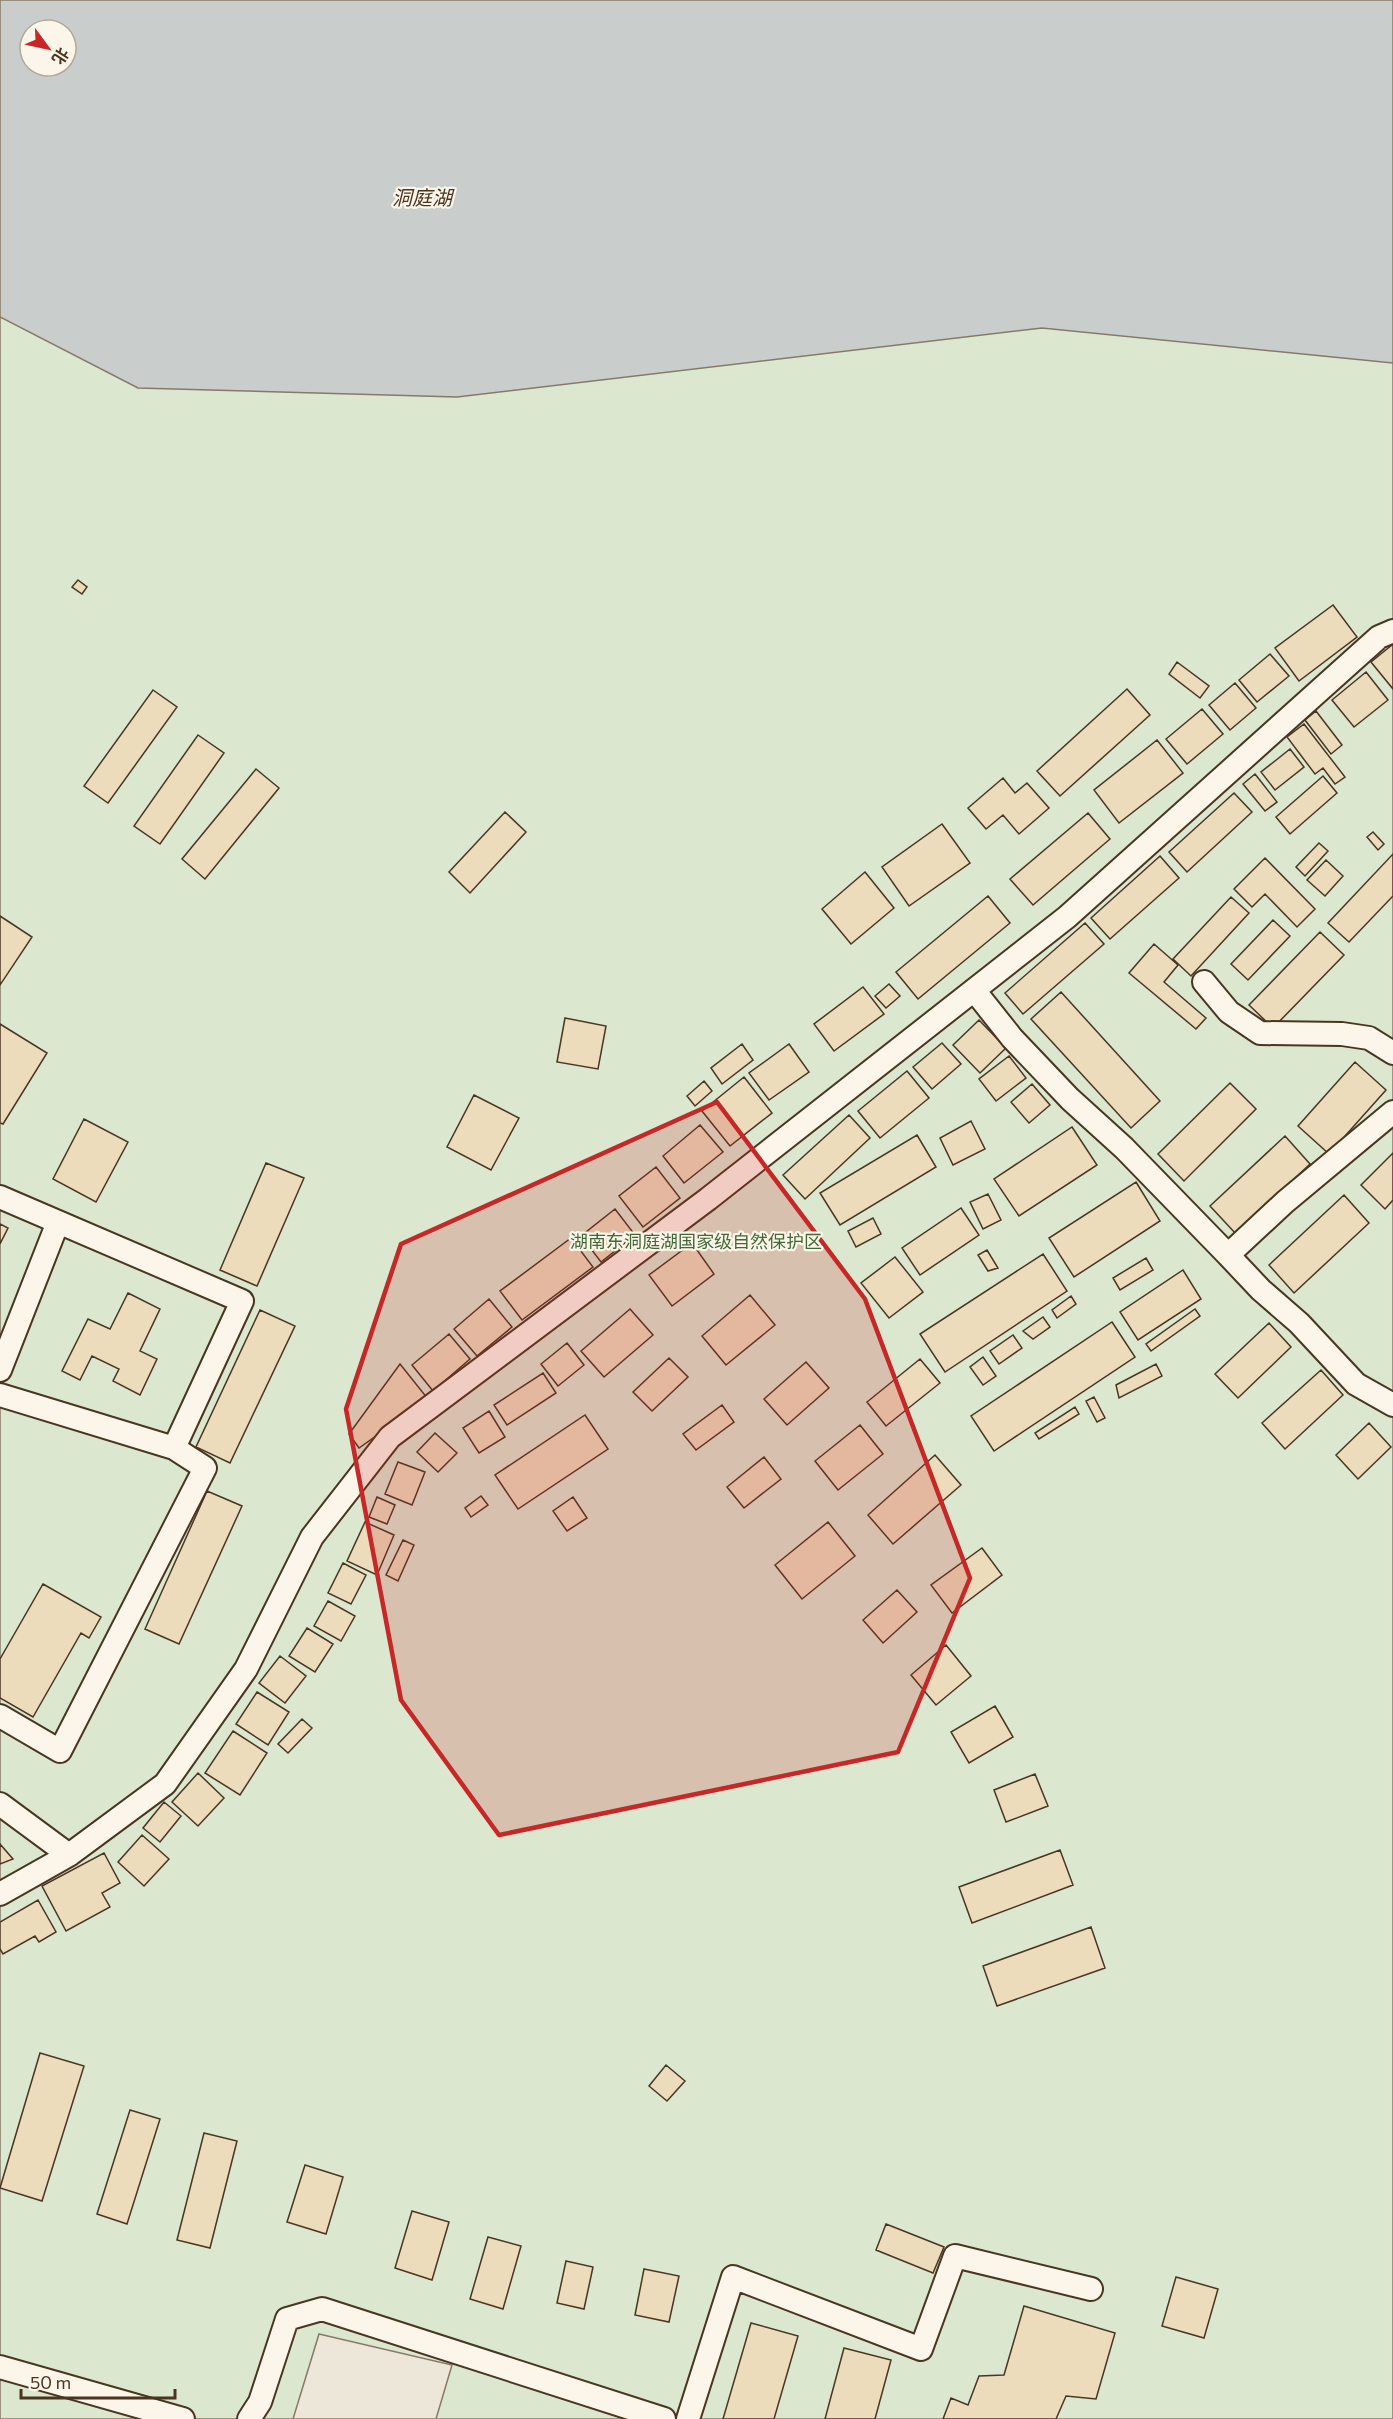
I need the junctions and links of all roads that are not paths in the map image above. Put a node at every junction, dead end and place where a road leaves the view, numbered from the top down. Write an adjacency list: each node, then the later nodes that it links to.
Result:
1 (1393, 631): 3 (street)
2 (1204, 982): 4 (street)
3 (974, 990): 8 (street); 15 (street)
4 (1393, 1053)
5 (1393, 1112): 8 (street)
6 (0, 1197): 7 (street)
7 (58, 1222): 9 (street); 12 (street)
8 (1228, 1255): 11 (street)
9 (0, 1370)
10 (0, 1395): 12 (street)
11 (1393, 1405)
12 (174, 1448): 13 (street)
13 (0, 1716)
14 (0, 1804): 15 (street)
15 (69, 1855): 16 (street)
16 (0, 1894)
17 (1091, 2289): 22 (street)
18 (0, 2367): 19 (street)
19 (183, 2419)
20 (249, 2419): 21 (street)
21 (664, 2419)
22 (688, 2419)

